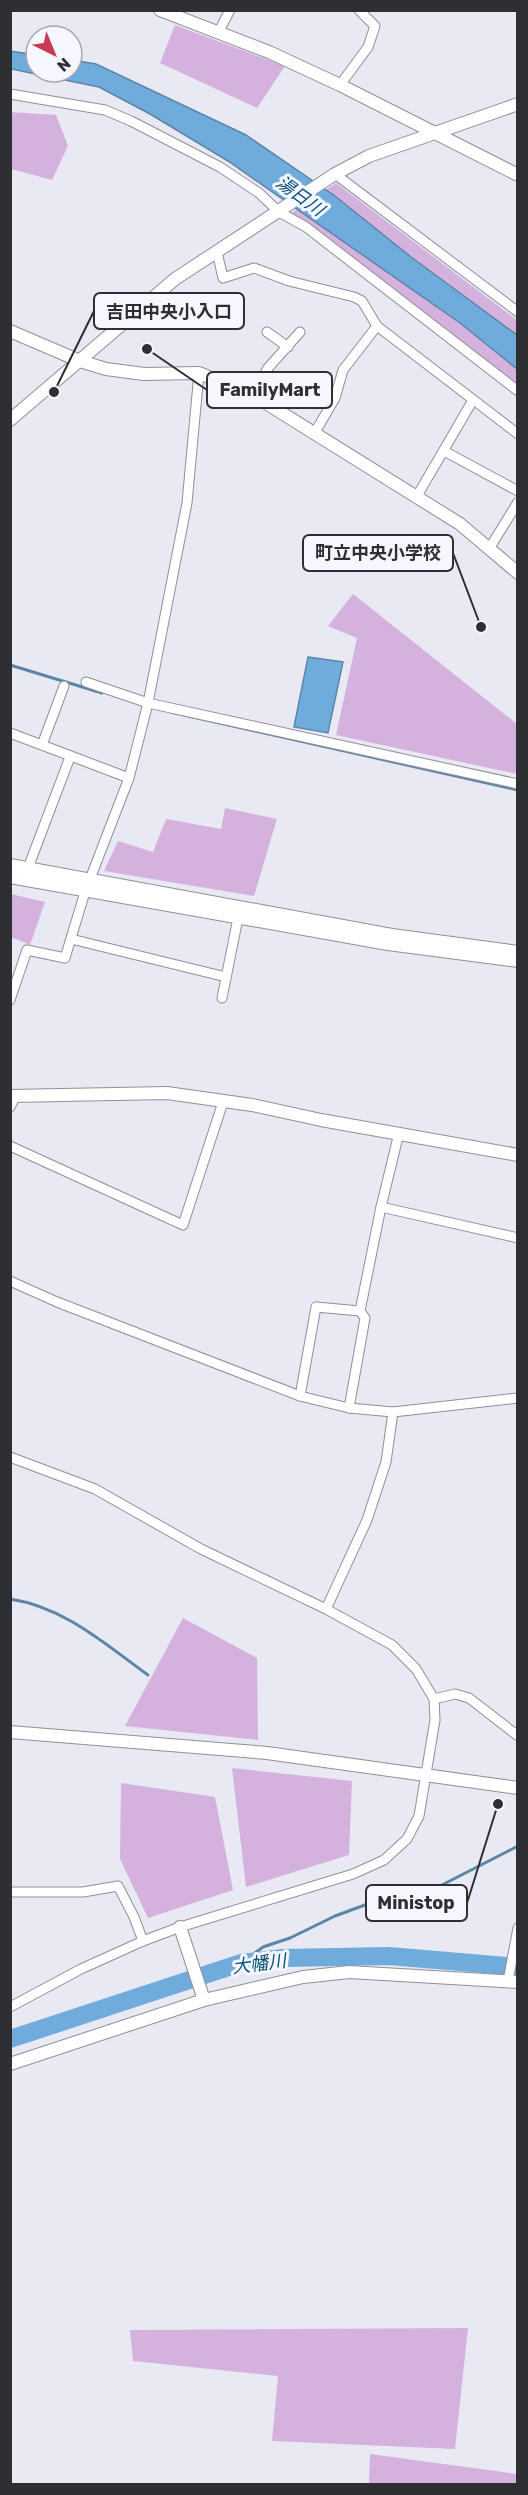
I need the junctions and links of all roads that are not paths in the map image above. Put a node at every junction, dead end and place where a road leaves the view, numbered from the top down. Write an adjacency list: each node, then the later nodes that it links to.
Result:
1 (160, 10): 4 (street)
2 (230, 10): 4 (street)
3 (359, 10): 5 (street)
4 (218, 33): 5 (street)
5 (340, 85): 8 (street)
6 (10, 94): 11 (street)
7 (518, 104): 8 (street)
8 (434, 133): 9 (street); 10 (street)
9 (518, 175)
10 (332, 176): 11 (street); 13 (street)
11 (279, 212): 12 (street); 21 (street)
12 (217, 252): 14 (street); 19 (street)
13 (518, 312)
14 (376, 326): 23 (street); 25 (street)
15 (10, 331): 19 (street)
16 (300, 332): 18 (street)
17 (267, 333): 18 (street)
18 (288, 347): 22 (street)
19 (80, 361): 20 (street); 24 (street)
20 (199, 373): 22 (street); 35 (street)
21 (518, 391)
22 (253, 395): 25 (street)
23 (473, 400): 26 (street); 27 (street)
24 (10, 420)
25 (314, 434): 29 (street)
26 (518, 434)
27 (444, 451): 28 (street); 29 (street)
28 (518, 491)
29 (417, 496): 31 (street)
30 (518, 502): 31 (street)
31 (489, 549): 32 (street)
32 (518, 573)
33 (86, 682): 35 (street)
34 (64, 686): 37 (street)
35 (148, 703): 39 (street); 40 (street)
36 (10, 733): 37 (street)
37 (42, 745): 38 (street)
38 (70, 756): 39 (street); 42 (street)
39 (129, 778): 44 (street)
40 (518, 784)
41 (10, 865): 42 (street)
42 (28, 868): 44 (street)
43 (10, 877): 45 (street)
44 (89, 879): 45 (street); 48 (street)
45 (85, 892): 46 (street); 47 (street)
46 (238, 918): 49 (street); 50 (street)
47 (71, 939): 50 (street); 52 (street)
48 (518, 952)
49 (518, 961)
50 (226, 977): 51 (street)
51 (222, 999)
52 (10, 1000)
53 (13, 1095): 54 (street); 55 (street)
54 (224, 1102): 56 (street); 57 (street)
55 (10, 1107)
56 (399, 1133): 58 (street); 59 (street)
57 (10, 1146)
58 (518, 1155)
59 (381, 1207): 60 (street); 62 (street)
60 (518, 1238)
61 (10, 1281): 63 (street)
62 (360, 1311): 63 (street); 65 (street)
63 (300, 1396): 65 (street)
64 (518, 1398): 66 (street)
65 (349, 1408): 66 (street)
66 (393, 1412): 68 (street)
67 (10, 1457): 68 (street)
68 (326, 1608): 69 (street)
69 (434, 1699): 71 (street); 72 (street)
70 (10, 1732): 72 (street)
71 (518, 1736)
72 (427, 1775): 73 (street); 75 (street)
73 (518, 1788)
74 (10, 1892): 77 (street)
75 (180, 1927): 77 (street); 79 (street)
76 (518, 1928): 78 (street)
77 (143, 1941): 80 (street)
78 (513, 1982): 79 (street)
79 (204, 2000): 81 (street)
80 (10, 2007)
81 (10, 2064)

